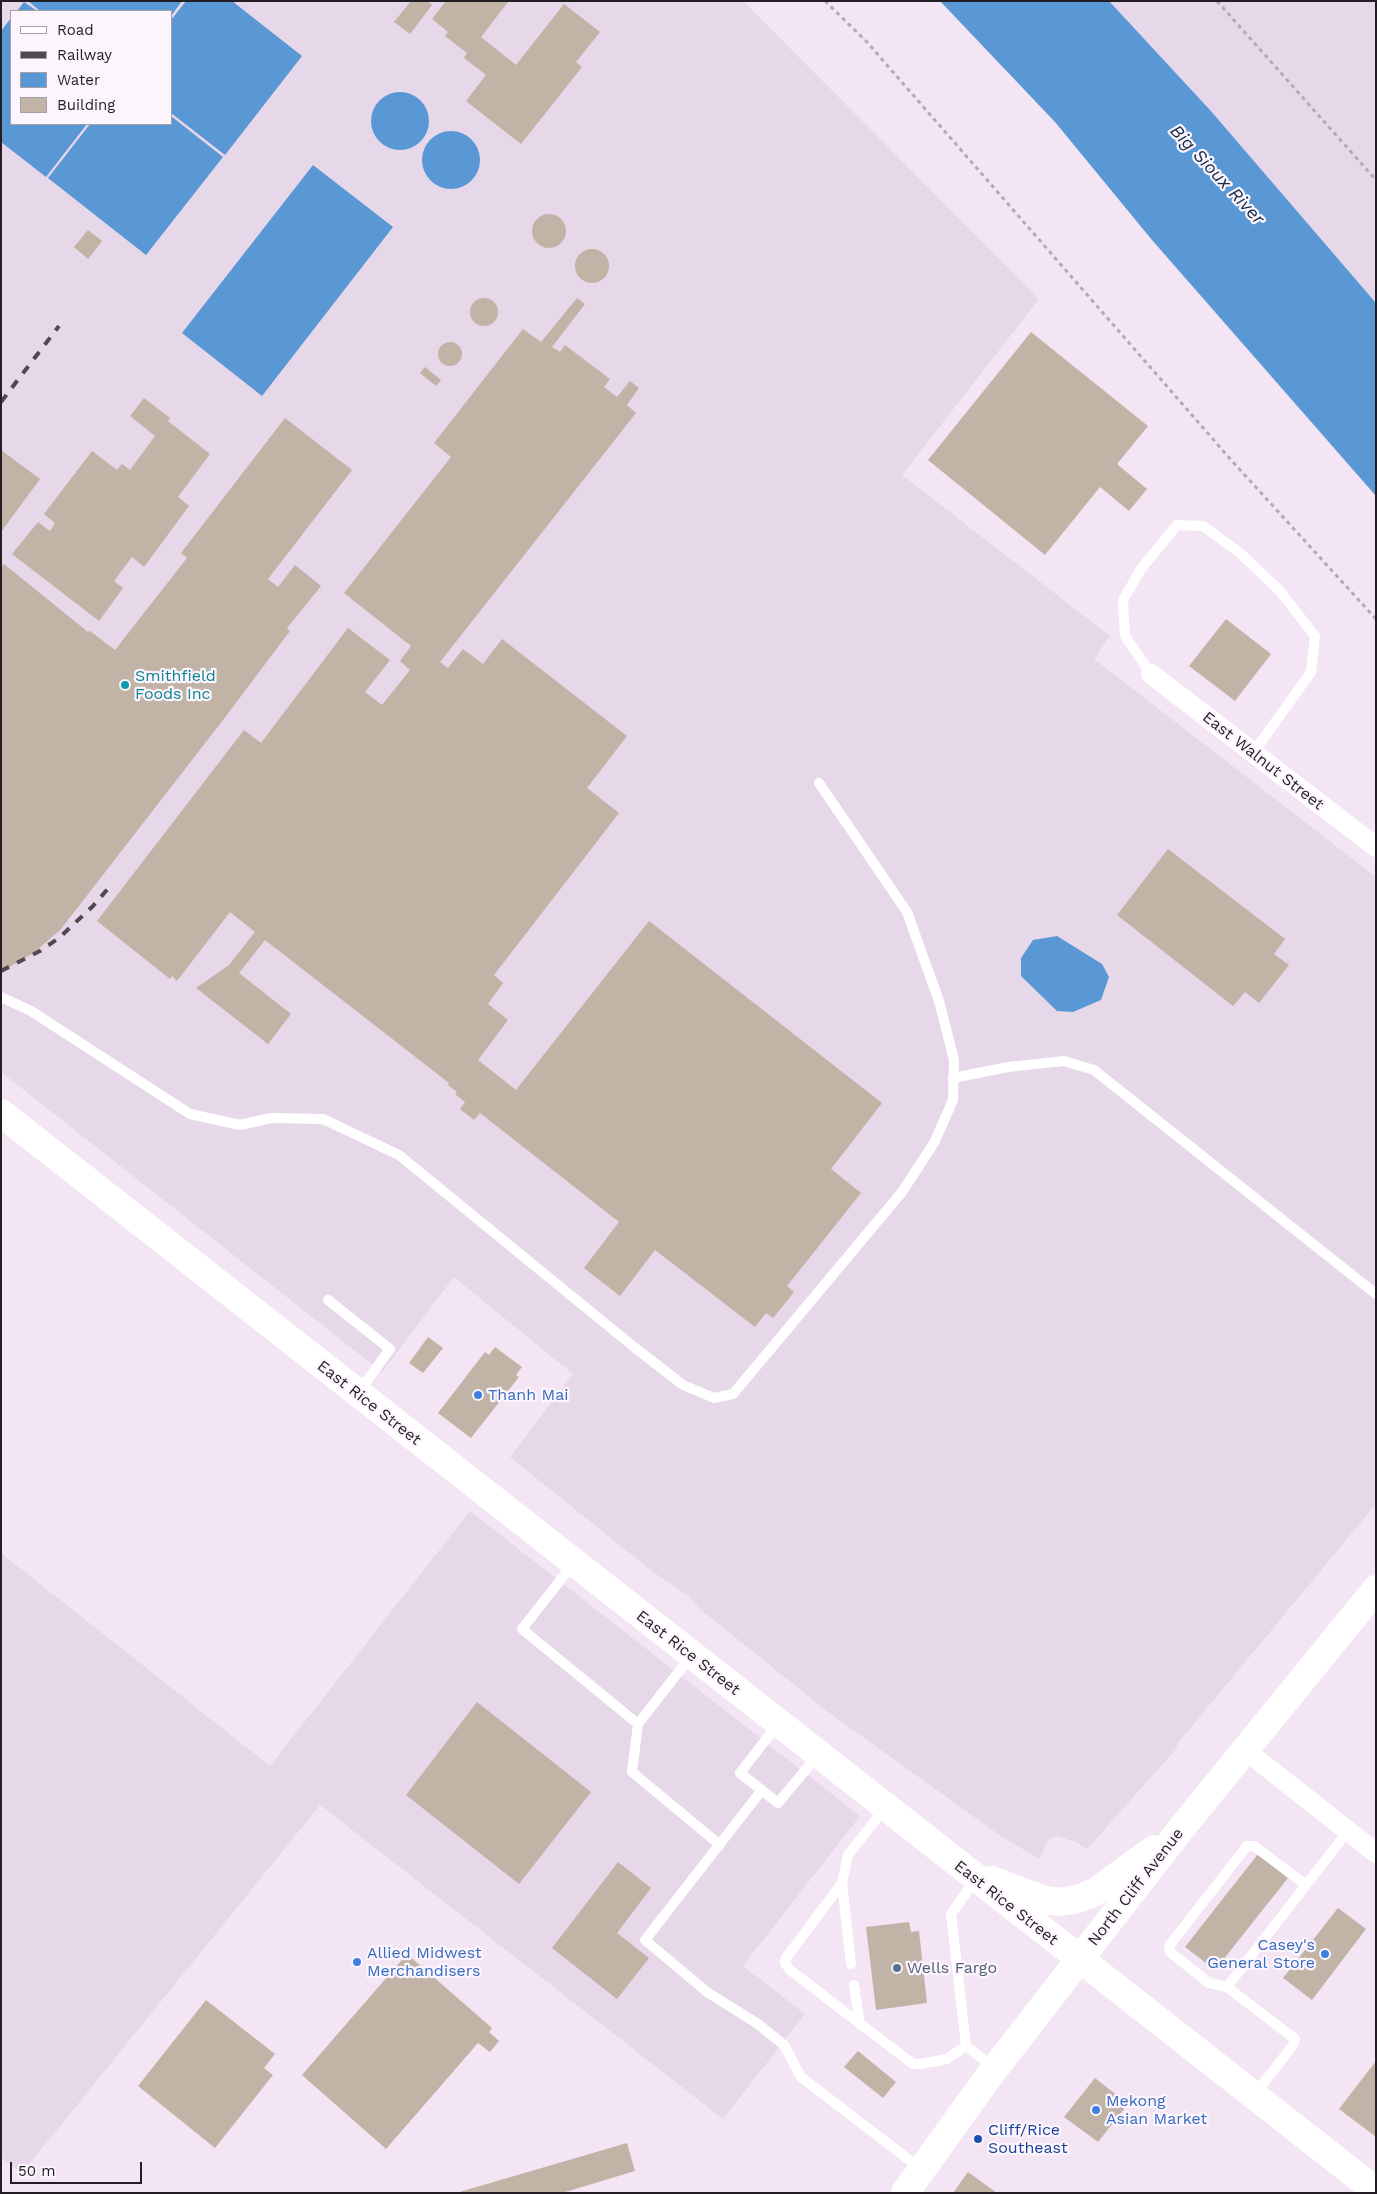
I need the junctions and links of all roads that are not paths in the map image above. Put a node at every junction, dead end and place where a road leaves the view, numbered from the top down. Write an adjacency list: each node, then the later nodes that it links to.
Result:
1 (1151, 674): 2 (street, East Walnut Street); 2 (lane)
2 (1254, 753): 4 (street, East Walnut Street)
3 (819, 783): 6 (lane)
4 (1376, 847)
5 (1, 997): 6 (lane)
6 (953, 1078): 8 (lane)
7 (1, 1113): 10 (main road, East Rice Street)
8 (1376, 1294)
9 (328, 1300): 10 (lane)
10 (357, 1394): 11 (main road, East Rice Street)
11 (574, 1564): 13 (main road, East Rice Street); 14 (lane)
12 (1376, 1588): 16 (main road, North Cliff Avenue)
13 (691, 1656): 14 (lane); 15 (main road, East Rice Street)
14 (638, 1724): 22 (lane)
15 (778, 1724): 17 (main road, East Rice Street); 18 (lane)
16 (1245, 1750): 20 (main road, North Cliff Avenue); 21 (street)
17 (818, 1755): 18 (lane); 19 (main road, East Rice Street)
18 (762, 1790): 22 (lane)
19 (885, 1808): 24 (main road, East Rice Street); 26 (lane)
20 (1180, 1830): 24 (main road); 28 (main road, North Cliff Avenue)
21 (1348, 1831): 23 (street); 27 (lane)
22 (720, 1845): 36 (lane)
23 (1376, 1853)
24 (953, 1862): 25 (main road, East Rice Street)
25 (976, 1879): 28 (main road, East Rice Street); 33 (lane)
26 (842, 1883): 29 (lane); 32 (lane)
27 (1306, 1885): 31 (lane); 31 (lane)
28 (1079, 1960): 34 (main road, North Cliff Avenue); 35 (main road, East Rice Street)
29 (851, 1964)
30 (854, 1985): 32 (lane)
31 (1227, 1987): 35 (lane)
32 (860, 2025): 33 (lane)
33 (966, 2046): 34 (lane)
34 (995, 2069): 36 (main road, North Cliff Avenue)
35 (1253, 2096): 37 (main road, East Rice Street)
36 (922, 2169): 38 (main road, North Cliff Avenue)
37 (1376, 2191)
38 (905, 2193)

